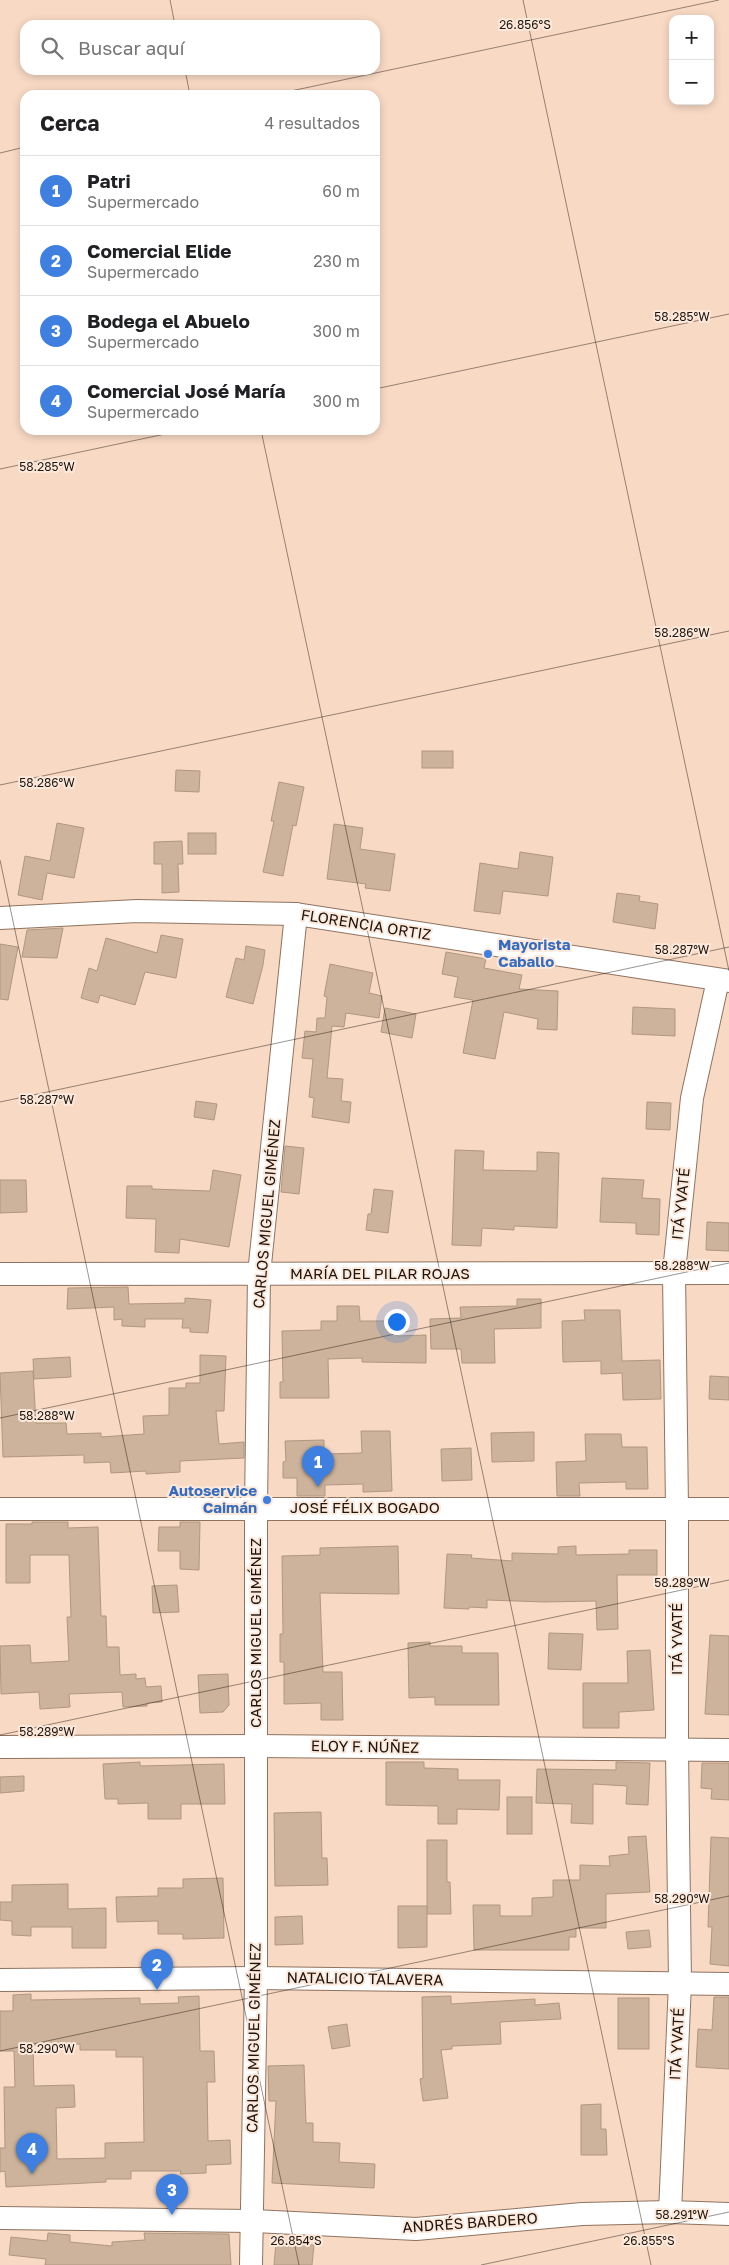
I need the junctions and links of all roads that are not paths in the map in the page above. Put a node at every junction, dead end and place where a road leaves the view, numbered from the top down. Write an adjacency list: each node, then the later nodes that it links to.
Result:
1 (296, 914): 2 (street, FLORENCIA ORTIZ); 3 (street, FLORENCIA ORTIZ); 7 (street, CARLOS MIGUEL GIMÉNEZ)
2 (0, 918)
3 (724, 981): 4 (street, ITÁ YVATÉ)
4 (674, 1272): 5 (street, MARÍA DEL PILAR ROJAS); 7 (street, MARÍA DEL PILAR ROJAS); 10 (street, ITÁ YVATÉ)
5 (729, 1273)
6 (0, 1274): 7 (street, MARÍA DEL PILAR ROJAS)
7 (259, 1274): 8 (street, CARLOS MIGUEL GIMÉNEZ)
8 (256, 1508): 9 (street, JOSÉ FÉLIX BOGADO); 10 (street, JOSÉ FÉLIX BOGADO); 12 (street, CARLOS MIGUEL GIMÉNEZ)
9 (0, 1509)
10 (677, 1509): 11 (street, JOSÉ FÉLIX BOGADO); 14 (street, ITÁ YVATÉ)
11 (729, 1509)
12 (256, 1746): 13 (street, ELOY F. NÚÑEZ); 14 (street, ELOY F. NÚÑEZ); 16 (street, CARLOS MIGUEL GIMÉNEZ)
13 (0, 1747)
14 (677, 1750): 15 (street, ELOY F. NÚÑEZ); 18 (street, ITÁ YVATÉ)
15 (729, 1750)
16 (256, 1978): 17 (street, NATALICIO TALAVERA); 18 (street, NATALICIO TALAVERA); 23 (street, CARLOS MIGUEL GIMÉNEZ)
17 (0, 1980)
18 (680, 1983): 19 (street, NATALICIO TALAVERA); 20 (street, ITÁ YVATÉ)
19 (729, 1984)
20 (670, 2212): 21 (street, ANDRÉS BARDERO); 23 (street, ANDRÉS BARDERO)
21 (729, 2214)
22 (0, 2218): 23 (street, ANDRÉS BARDERO)
23 (252, 2221): 24 (street, CARLOS MIGUEL GIMÉNEZ)
24 (251, 2265)

